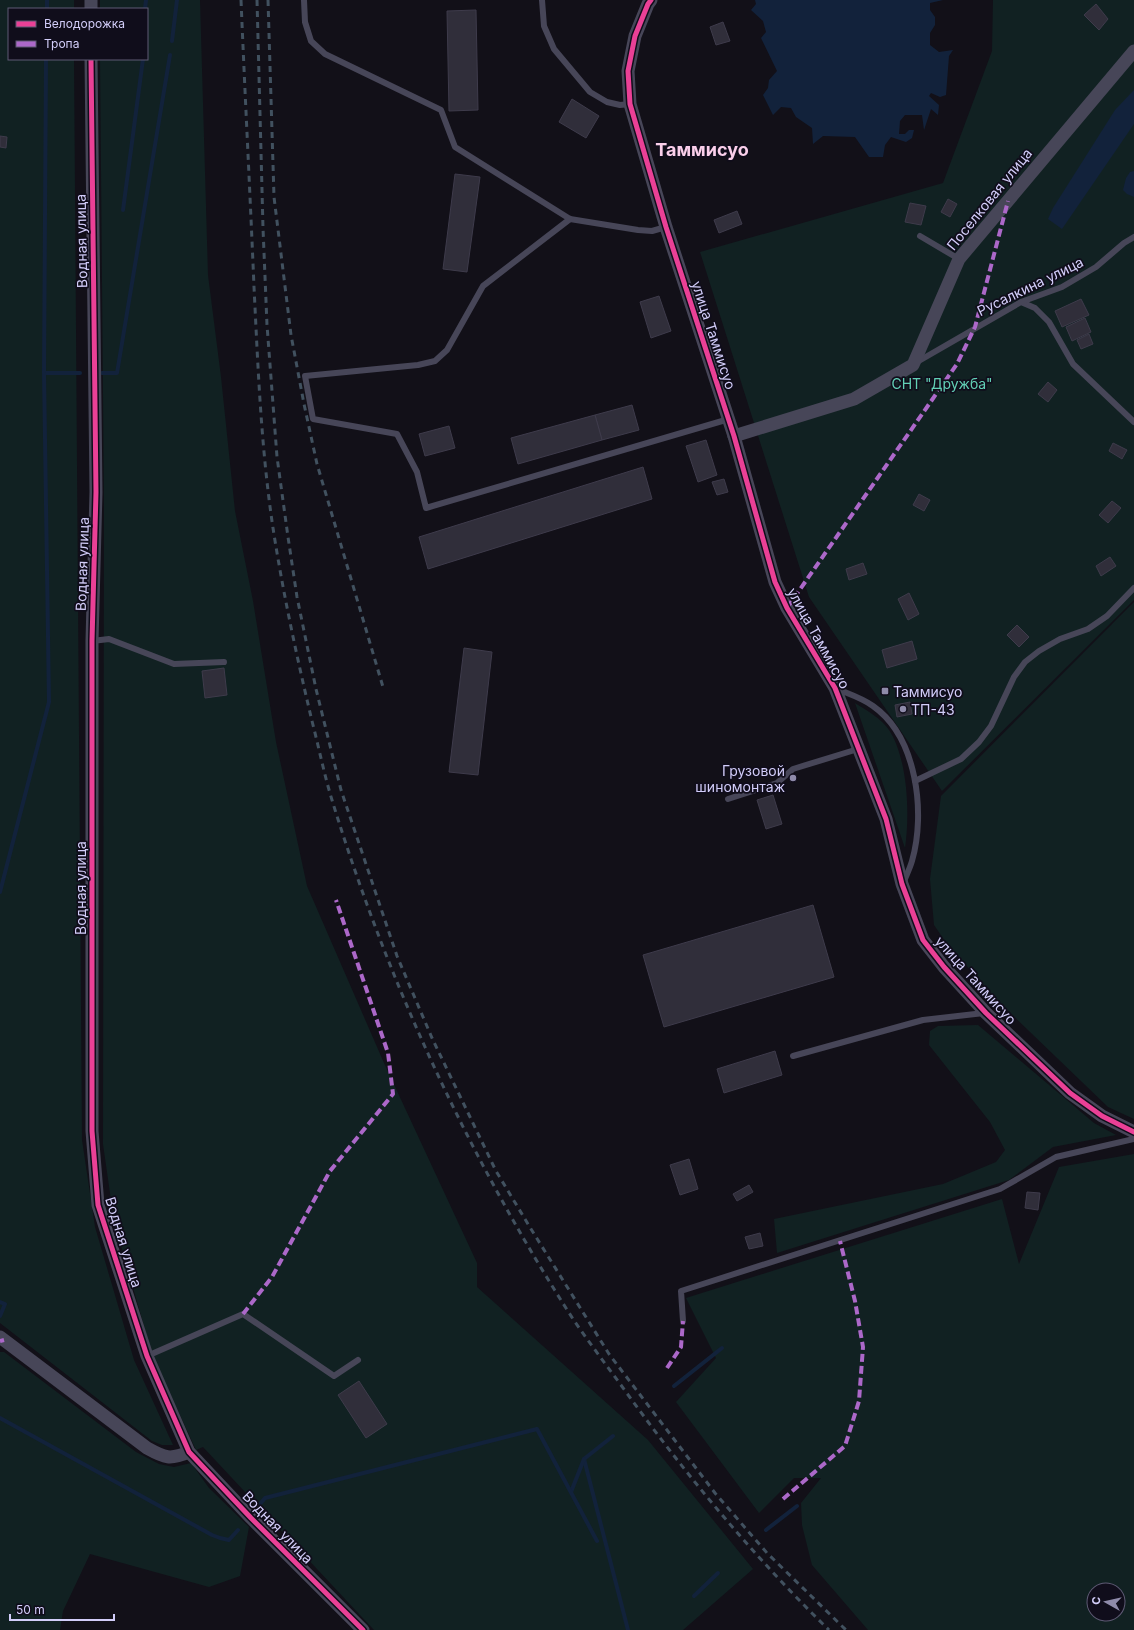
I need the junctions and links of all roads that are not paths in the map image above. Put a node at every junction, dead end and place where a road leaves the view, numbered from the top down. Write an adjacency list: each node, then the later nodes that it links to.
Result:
1 (304, 0): 7 (lane)
2 (542, 0): 6 (lane)
3 (651, 0): 6 (street, улица Таммисуо)
4 (1134, 51): 11 (street, Поселковая улица)
5 (91, 60): 18 (street, Водная улица)
6 (630, 104): 8 (street, улица Таммисуо)
7 (570, 219): 8 (lane); 14 (lane)
8 (666, 227): 14 (street, улица Таммисуо)
9 (920, 236): 11 (lane)
10 (1134, 237): 12 (lane, Русалкина улица)
11 (959, 259): 13 (street, Поселковая улица)
12 (1021, 302): 13 (lane, Русалкина улица); 15 (lane)
13 (912, 365): 16 (street)
14 (729, 419): 16 (street, улица Таммисуо)
15 (1134, 422)
16 (734, 436): 20 (street, улица Таммисуо)
17 (1134, 588): 22 (lane)
18 (92, 641): 19 (lane); 31 (street, Водная улица)
19 (224, 662)
20 (835, 688): 21 (street, улица Таммисуо); 22 (lane)
21 (858, 749): 23 (lane); 24 (street, улица Таммисуо)
22 (915, 781): 24 (lane)
23 (728, 800)
24 (902, 884): 25 (street, улица Таммисуо)
25 (986, 1013): 26 (lane); 27 (street, улица Таммисуо)
26 (793, 1056)
27 (1134, 1132)
28 (1134, 1139): 29 (lane)
29 (684, 1321)
30 (0, 1337): 33 (street)
31 (147, 1356): 32 (lane); 33 (street, Водная улица)
32 (358, 1360)
33 (189, 1452): 34 (street, Водная улица)
34 (363, 1630)

